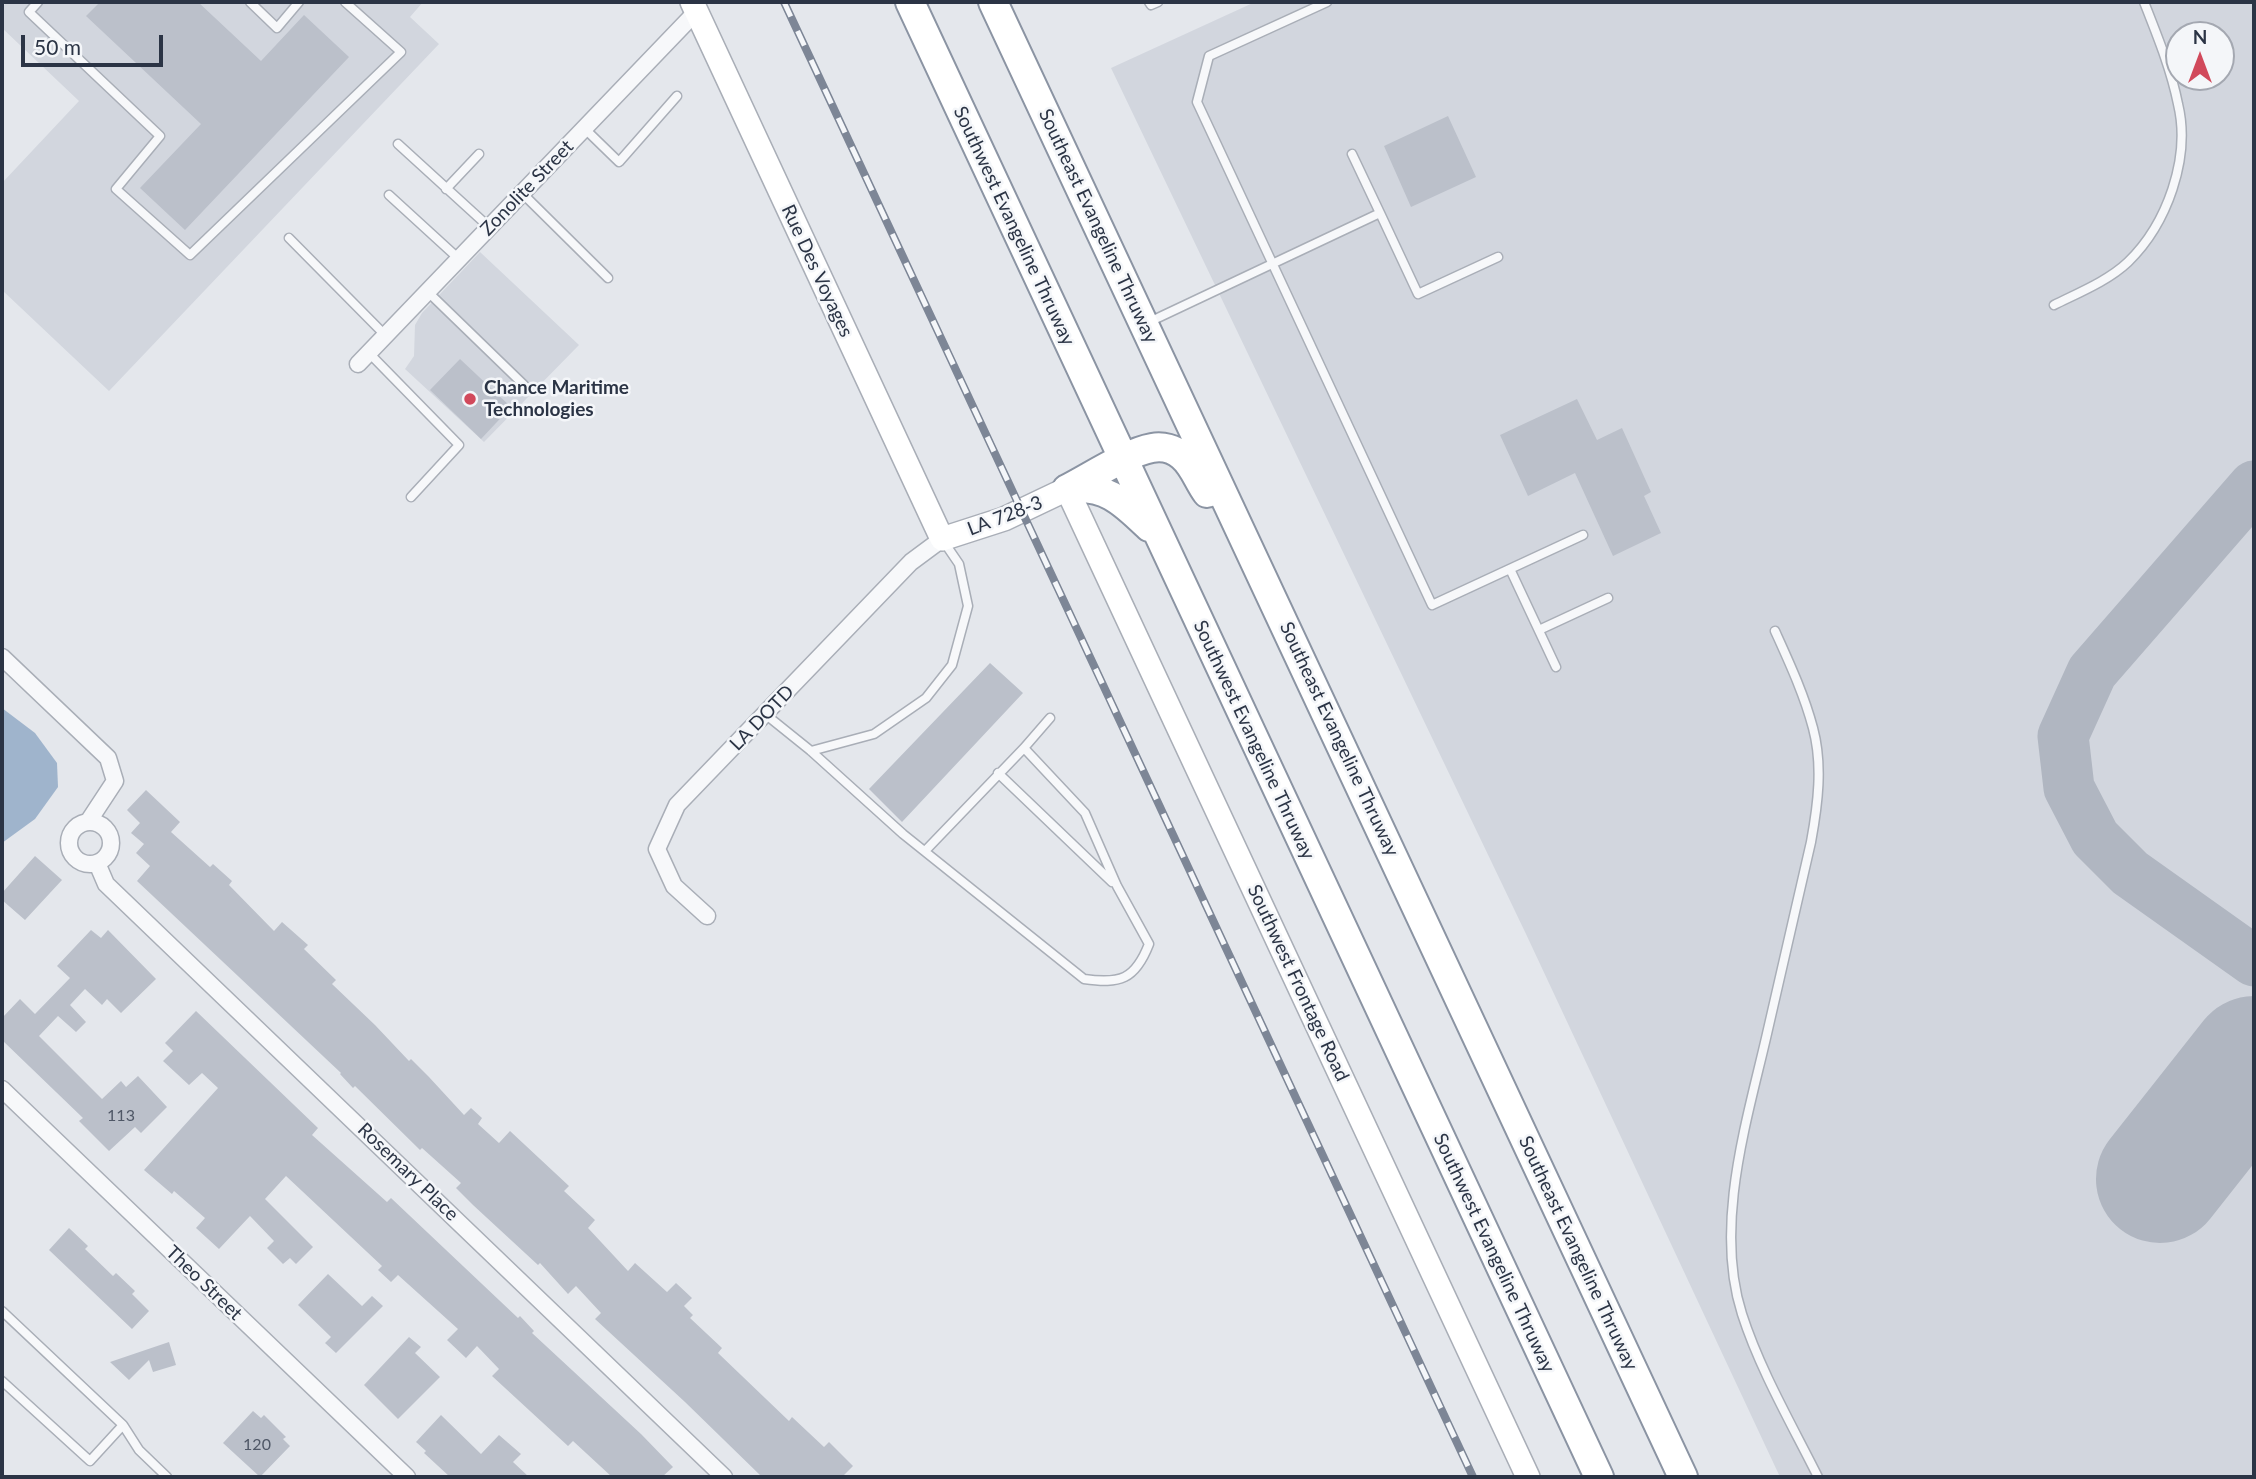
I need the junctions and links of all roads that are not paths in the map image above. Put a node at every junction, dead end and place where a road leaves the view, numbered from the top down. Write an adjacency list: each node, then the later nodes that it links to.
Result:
1 (23, 2): 13 (lane)
2 (38, 2): 13 (lane)
3 (250, 2): 4 (lane)
4 (299, 2)
5 (345, 2): 13 (lane)
6 (910, 2): 35 (highway, Southwest Evangeline Thruway)
7 (993, 2): 31 (highway, Southeast Evangeline Thruway)
8 (1149, 2): 9 (lane)
9 (1158, 2)
10 (1327, 2): 27 (lane)
11 (2144, 2): 30 (lane)
12 (694, 7): 15 (street, Zonolite Street); 41 (main road, Rue Des Voyages)
13 (29, 12)
14 (677, 96): 15 (lane)
15 (584, 128): 20 (street, Zonolite Street)
16 (398, 144): 19 (lane)
17 (479, 154): 19 (lane)
18 (1352, 154): 22 (lane)
19 (446, 188): 23 (lane)
20 (522, 193): 23 (street, Zonolite Street); 28 (lane)
21 (389, 195): 26 (lane)
22 (1380, 213): 25 (lane); 27 (lane)
23 (489, 228): 26 (street, Zonolite Street)
24 (289, 238): 32 (lane)
25 (1498, 257)
26 (459, 259): 29 (street, Zonolite Street)
27 (1273, 264): 31 (lane); 42 (lane)
28 (608, 278)
29 (428, 292): 32 (street, Zonolite Street); 34 (lane)
30 (2054, 305)
31 (1144, 324): 38 (highway, Southeast Evangeline Thruway)
32 (385, 335): 33 (street, Zonolite Street)
33 (363, 359): 37 (lane)
34 (524, 385)
35 (1123, 460): 36 (highway); 38 (highway); 39 (highway, Southwest Evangeline Thruway)
36 (1067, 489): 39 (highway); 41 (main road, LA 728-3); 65 (main road, Southwest Frontage Road)
37 (411, 497)
38 (1237, 521): 67 (highway, Southeast Evangeline Thruway)
39 (1158, 536): 66 (highway, Southwest Evangeline Thruway)
40 (1583, 536): 42 (lane)
41 (942, 539): 48 (street, LA DOTD); 51 (lane)
42 (1510, 569): 44 (lane)
43 (1608, 598): 44 (lane)
44 (1539, 630): 47 (lane)
45 (1775, 631): 68 (lane)
46 (2, 657): 53 (street)
47 (1556, 667)
48 (765, 714): 51 (lane); 57 (street, LA DOTD)
49 (1050, 718): 50 (lane)
50 (1024, 748): 52 (lane); 56 (lane)
51 (811, 751): 54 (lane)
52 (998, 773): 54 (lane); 56 (lane)
53 (88, 822): 55 (street); 55 (street)
54 (925, 851): 56 (lane)
55 (97, 863): 64 (street, Rosemary Place)
56 (1117, 886)
57 (707, 916)
58 (2, 1089): 63 (street, Theo Street)
59 (2, 1311): 61 (lane)
60 (2, 1381): 61 (lane)
61 (123, 1425): 62 (lane)
62 (167, 1477)
63 (407, 1477)
64 (724, 1477)
65 (1528, 1477)
66 (1599, 1477)
67 (1683, 1477)
68 (1818, 1477)

